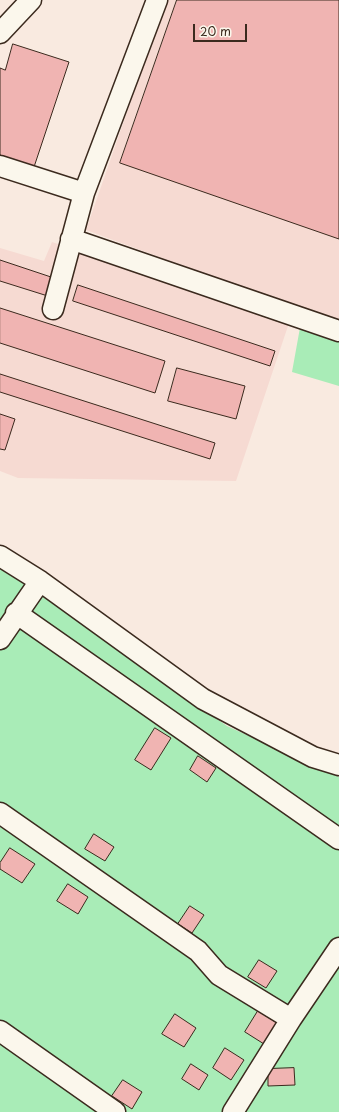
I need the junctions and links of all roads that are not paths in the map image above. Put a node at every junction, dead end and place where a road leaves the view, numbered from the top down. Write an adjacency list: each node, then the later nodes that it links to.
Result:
1 (31, 0): 3 (street)
2 (157, 0): 5 (street)
3 (0, 33)
4 (0, 166): 5 (street)
5 (84, 193): 6 (street)
6 (71, 239): 7 (street); 8 (street)
7 (54, 309)
8 (339, 332)
9 (0, 556): 10 (street)
10 (40, 581): 11 (street); 13 (street)
11 (16, 614): 12 (street); 15 (street)
12 (0, 639)
13 (339, 765)
14 (0, 813): 17 (street)
15 (339, 839)
16 (339, 948): 17 (street)
17 (291, 1019): 20 (street)
18 (0, 1031): 19 (street)
19 (115, 1112)
20 (232, 1112)

